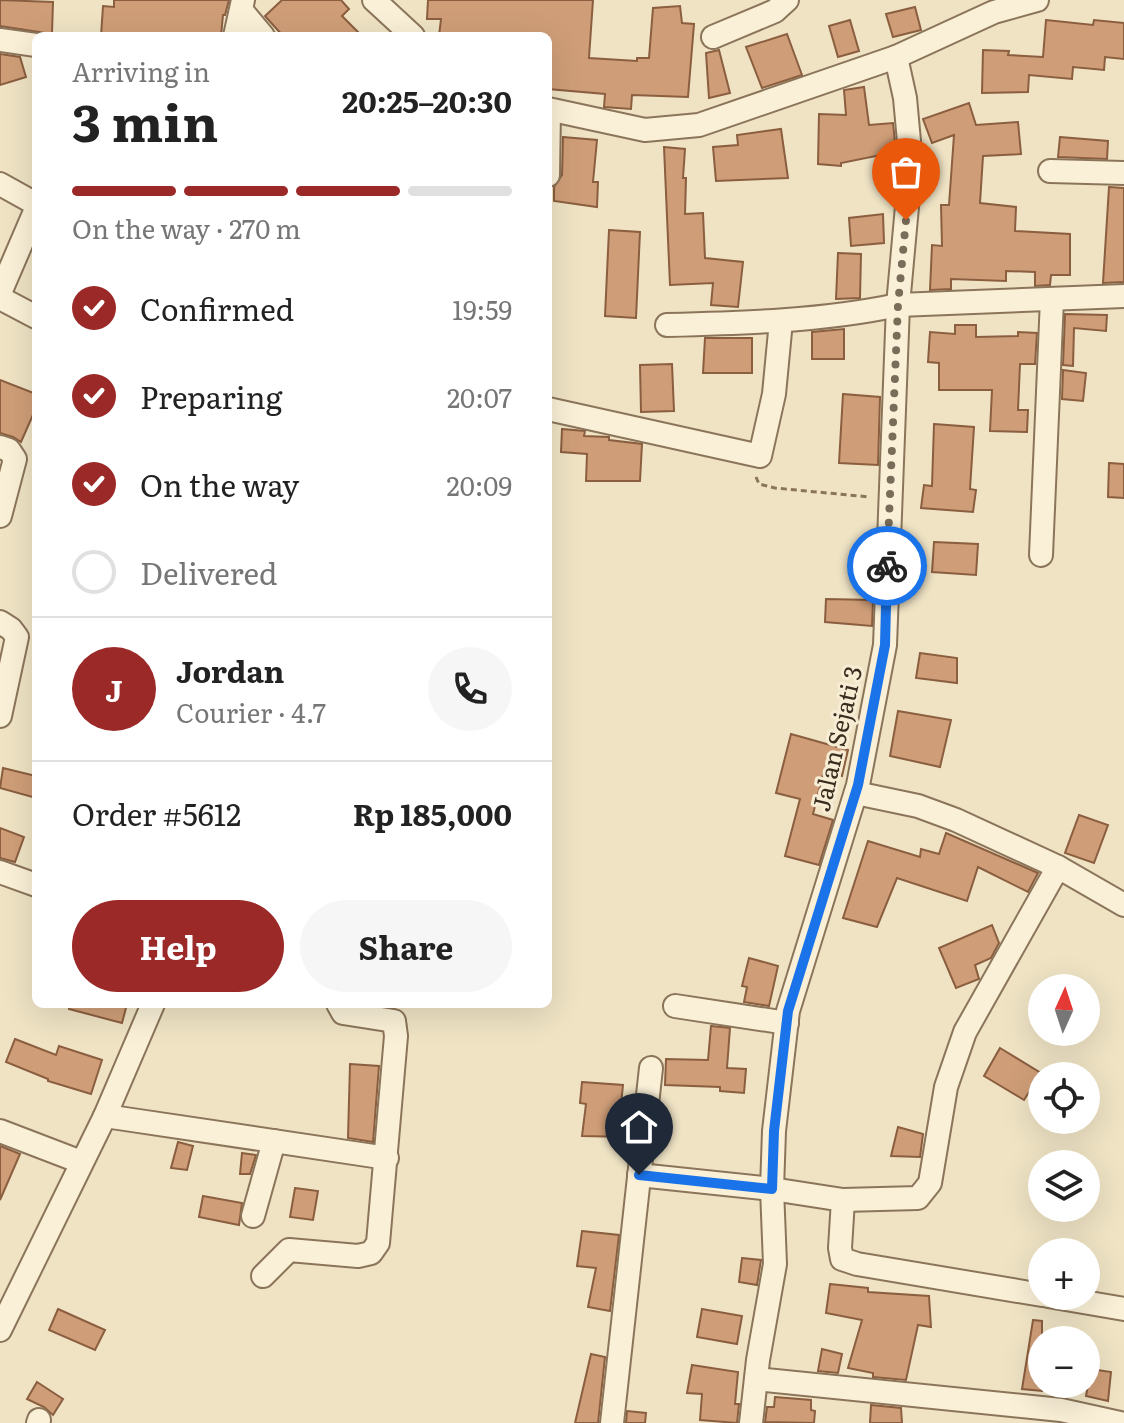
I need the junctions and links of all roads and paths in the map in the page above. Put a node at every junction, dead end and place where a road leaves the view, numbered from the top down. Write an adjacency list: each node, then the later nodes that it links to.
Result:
1 (374, 0): 8 (street)
2 (787, 0): 9 (street)
3 (1037, 0): 5 (street)
4 (243, 5): 6 (street); 7 (street)
5 (994, 6): 12 (street)
6 (236, 32)
7 (260, 32)
8 (409, 32)
9 (713, 37)
10 (0, 40): 11 (street)
11 (32, 44)
12 (896, 57): 13 (street); 22 (street, Jalan Sejati 3)
13 (552, 111)
14 (1050, 171): 15 (street)
15 (1124, 173)
16 (0, 184): 17 (street)
17 (32, 204)
18 (32, 216): 19 (street)
19 (0, 295): 23 (street)
20 (1124, 296): 21 (street)
21 (1052, 299): 22 (street); 31 (street)
22 (898, 305): 24 (street); 29 (street, Jalan Sejati 3)
23 (32, 315)
24 (781, 321): 25 (street); 28 (street)
25 (667, 325)
26 (552, 410): 28 (street)
27 (0, 447): 30 (street)
28 (760, 456): 29 (path)
29 (890, 499): 34 (street, Jalan Sejati 3)
30 (0, 516)
31 (1041, 555)
32 (0, 622): 33 (street)
33 (0, 716)
34 (856, 793): 35 (street); 42 (street, Jalan Sejati 3)
35 (1058, 867): 38 (street); 51 (street)
36 (0, 872): 37 (street)
37 (32, 884)
38 (1124, 905)
39 (675, 1006): 42 (street)
40 (151, 1008): 44 (street)
41 (340, 1008): 47 (street)
42 (787, 1023): 50 (street, Jalan Sejati 3)
43 (651, 1068): 49 (street)
44 (105, 1116): 46 (street); 48 (street)
45 (0, 1131): 48 (street)
46 (274, 1141): 47 (street); 52 (street)
47 (387, 1158): 53 (street)
48 (81, 1162): 57 (street)
49 (639, 1175): 50 (street); 59 (street)
50 (772, 1189): 51 (street); 58 (street, Jalan Sejati 3)
51 (843, 1200): 54 (street)
52 (253, 1216)
53 (263, 1276)
54 (1028, 1293)
55 (1100, 1305): 56 (street)
56 (1124, 1309)
57 (0, 1330)
58 (756, 1379): 60 (street, Jalan Sejati 3); 61 (street)
59 (612, 1423)
60 (751, 1423)
61 (1120, 1423)

